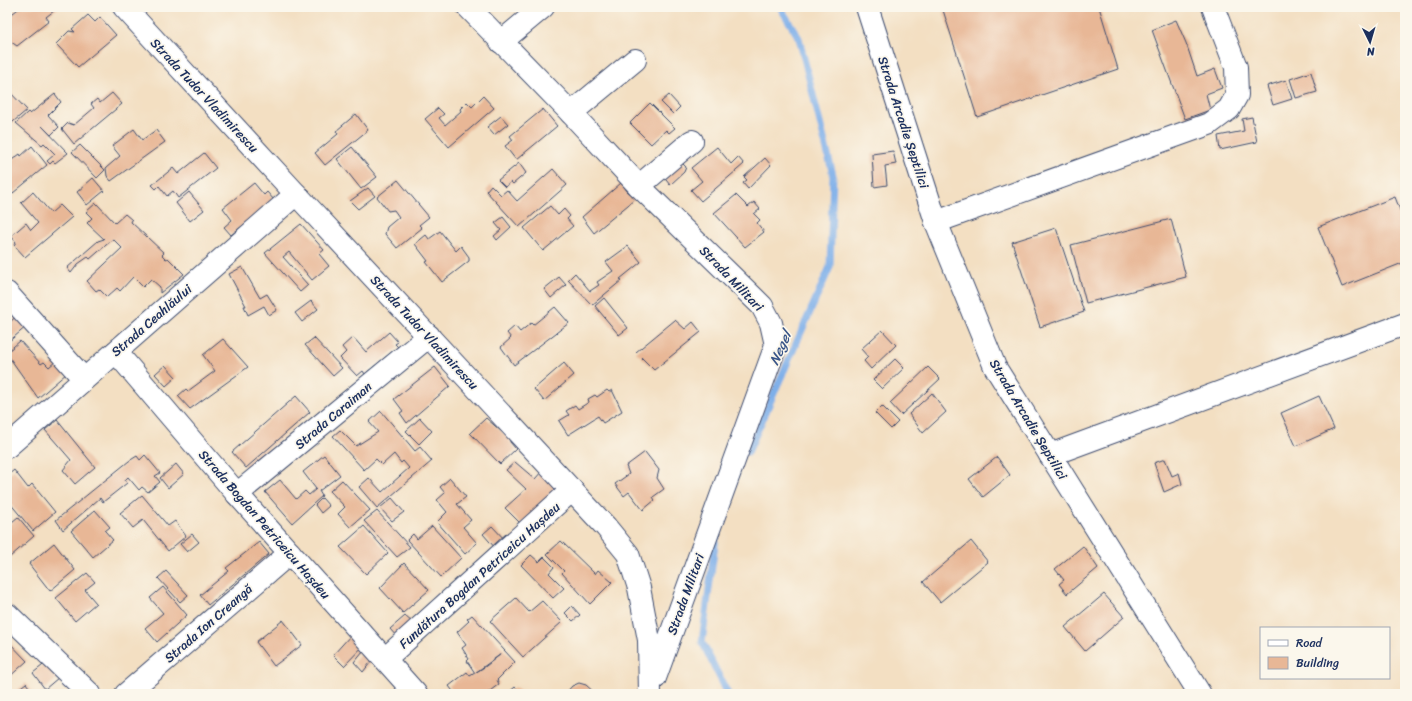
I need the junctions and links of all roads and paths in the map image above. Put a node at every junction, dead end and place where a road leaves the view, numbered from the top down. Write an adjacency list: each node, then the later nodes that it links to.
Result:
1 (124, 7): 11 (street, Strada Tudor Vladimirescu)
2 (468, 7): 6 (street, Strada Militari)
3 (543, 7): 6 (street)
4 (867, 7): 12 (street, Strada Arcadie Șeptilici)
5 (1213, 7): 12 (street)
6 (501, 42): 8 (street, Strada Militari)
7 (635, 60): 8 (street)
8 (571, 113): 10 (street, Strada Militari)
9 (692, 140): 10 (street)
10 (640, 186): 25 (street, Strada Militari)
11 (296, 194): 15 (street, Strada Tudor Vladimirescu); 16 (street, Strada Ceahlăului)
12 (936, 222): 19 (street, Strada Arcadie Șeptilici)
13 (7, 293): 17 (street)
14 (1405, 324): 19 (street)
15 (429, 336): 20 (street, Strada Tudor Vladimirescu); 21 (street, Strada Caraiman)
16 (116, 352): 17 (street, Strada Ceahlăului); 21 (street, Strada Bogdan Petriceicu Hașdeu)
17 (84, 379): 18 (street, Strada Ceahlăului)
18 (7, 447)
19 (1050, 455): 29 (street, Strada Arcadie Șeptilici)
20 (572, 490): 24 (street, Fundătura Bogdan Petriceicu Hașdeu); 25 (street, Strada Tudor Vladimirescu)
21 (238, 494): 22 (street, Strada Bogdan Petriceicu Hașdeu)
22 (290, 553): 24 (street, Strada Bogdan Petriceicu Hașdeu); 27 (street, Strada Ion Creangă)
23 (7, 614): 26 (street)
24 (385, 659): 28 (street, Strada Bogdan Petriceicu Hașdeu)
25 (650, 692)
26 (90, 694)
27 (126, 694)
28 (416, 694)
29 (1200, 694)

